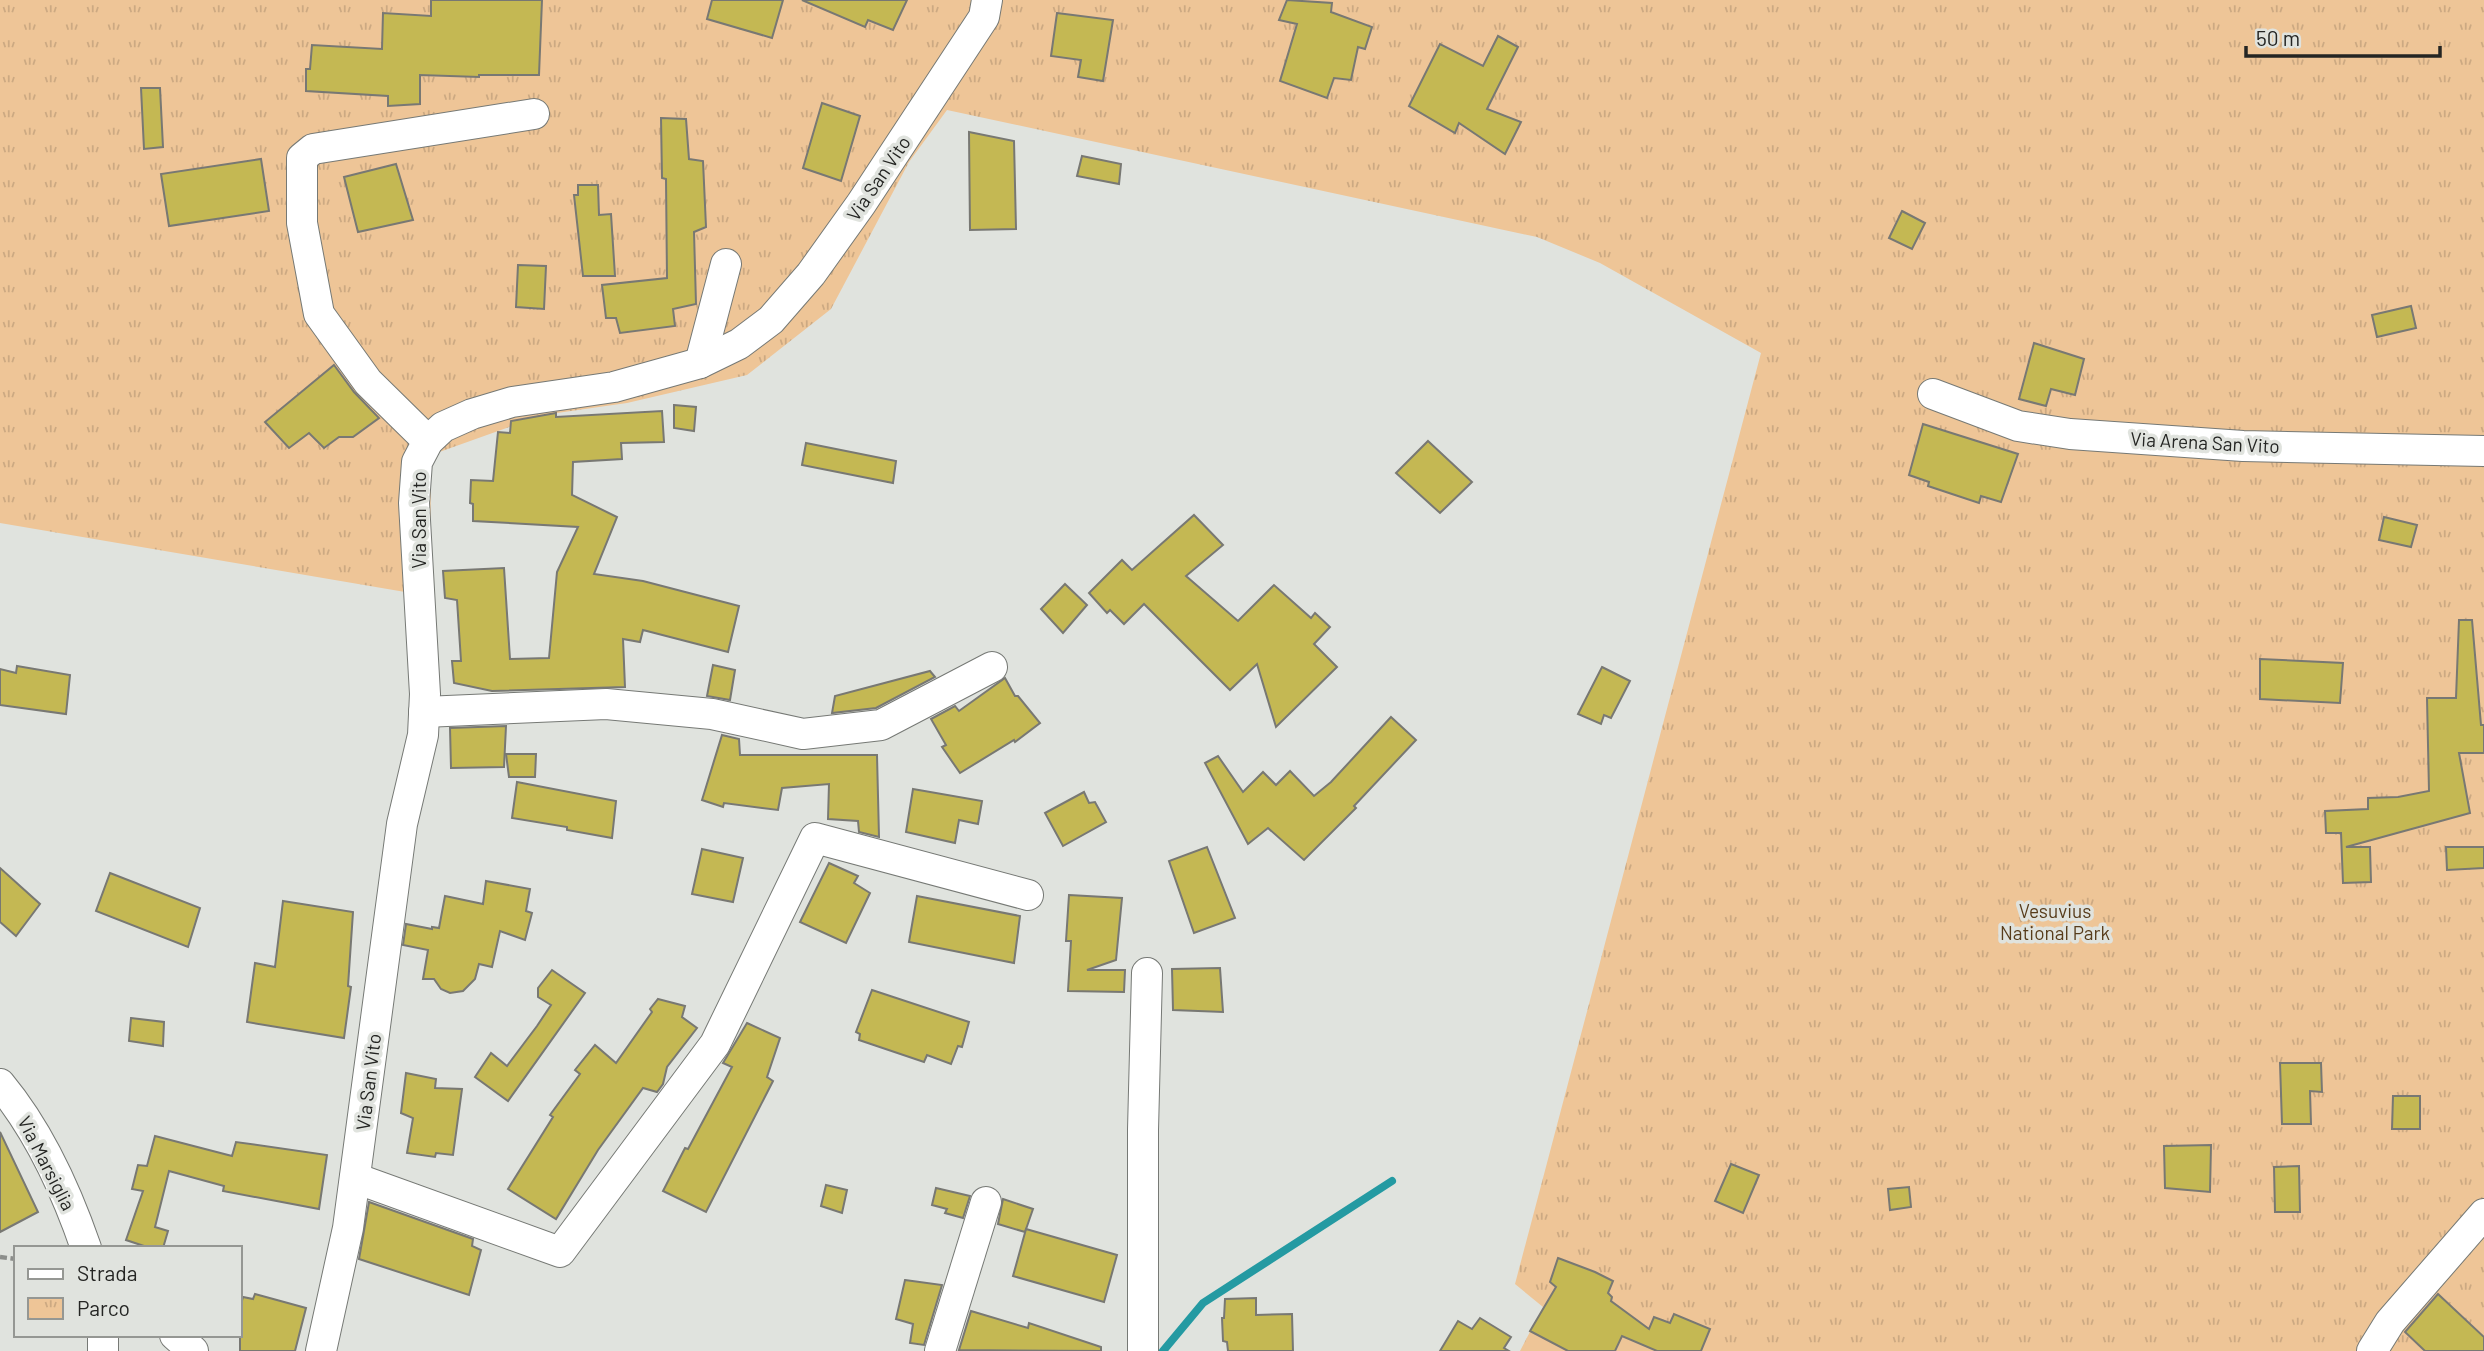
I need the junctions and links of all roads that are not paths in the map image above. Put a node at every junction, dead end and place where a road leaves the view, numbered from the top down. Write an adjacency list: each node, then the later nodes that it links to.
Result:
1 (987, 0): 4 (street, Via San Vito)
2 (534, 114): 6 (street)
3 (726, 264): 4 (street)
4 (700, 363): 6 (street, Via San Vito)
5 (1933, 394): 7 (street, Via Arena San Vito)
6 (428, 441): 9 (street, Via San Vito)
7 (2484, 451)
8 (992, 667): 9 (street)
9 (424, 712): 13 (street, Via San Vito)
10 (1028, 895): 13 (street)
11 (1147, 973): 21 (street)
12 (0, 1084): 16 (street, Via Marsiglia)
13 (355, 1178): 19 (street, Via San Vito)
14 (986, 1202): 20 (street)
15 (2480, 1230): 22 (street)
16 (85, 1246)
17 (177, 1337): 18 (street)
18 (193, 1351)
19 (321, 1351)
20 (940, 1351)
21 (1143, 1351)
22 (2372, 1351)

